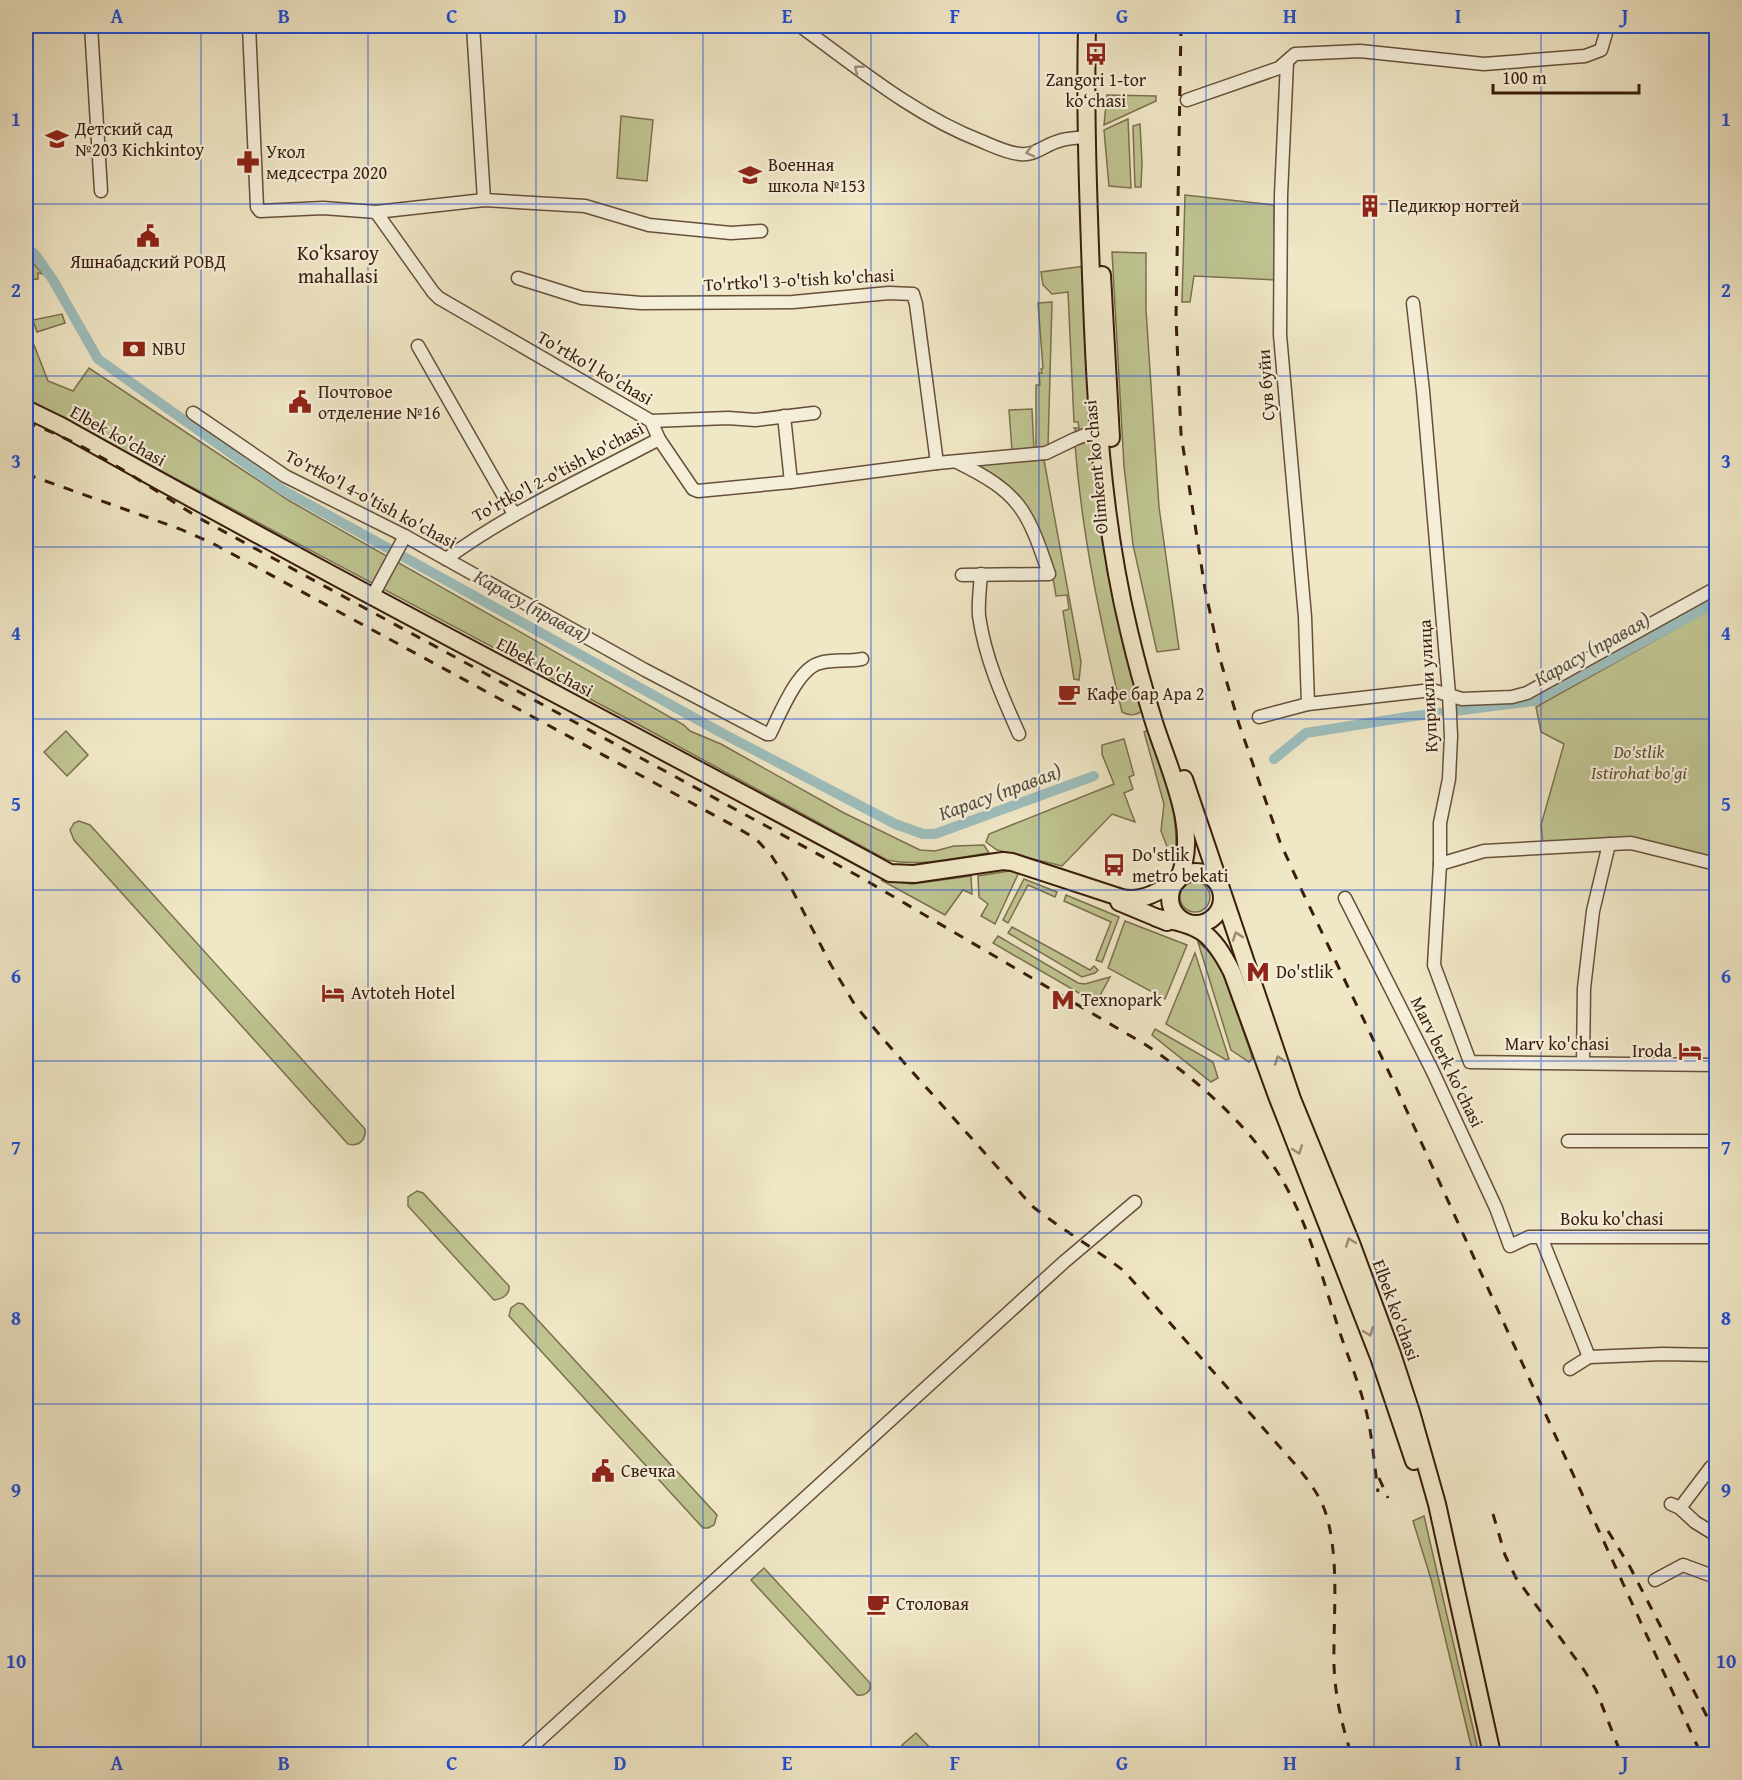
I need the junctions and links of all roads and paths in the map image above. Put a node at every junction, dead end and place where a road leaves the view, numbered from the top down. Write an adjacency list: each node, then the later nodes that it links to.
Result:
1 (91, 26): 11 (street)
2 (249, 26): 13 (street)
3 (473, 26): 12 (street)
4 (800, 26): 10 (street, one-way to 4)
5 (1087, 26): 10 (main road, Olimkent ko'chasi)
6 (1097, 26): 45 (main road, Olimkent ko'chasi)
7 (1608, 26): 8 (street)
8 (1287, 62): 9 (street); 37 (street, Сув буйи)
9 (1187, 100)
10 (1086, 137): 23 (main road, Olimkent ko'chasi)
11 (101, 191)
12 (484, 200): 13 (street); 14 (street)
13 (376, 212): 22 (street, To'rtko'l ko'chasi)
14 (761, 231)
15 (518, 278): 26 (street, To'rtko'l 3-o'tish ko'chasi)
16 (1413, 303): 36 (street, Куприкли улица)
17 (418, 346): 28 (street)
18 (26, 409): 34 (main road, Elbek ko'chasi)
19 (193, 413): 29 (street, To'rtko'l 4-o'tish ko'chasi)
20 (814, 413): 21 (street)
21 (784, 416): 22 (street); 27 (street)
22 (651, 421): 24 (street, To'rtko'l ko'chasi)
23 (1099, 434): 25 (street, To'rtko'l ko'chasi); 44 (main road, Olimkent ko'chasi)
24 (659, 439): 27 (street, To'rtko'l ko'chasi); 28 (street, To'rtko'l 2-o'tish ko'chasi)
25 (956, 461): 26 (street, To'rtko'l ko'chasi); 31 (street)
26 (938, 463): 27 (street, To'rtko'l ko'chasi)
27 (791, 482)
28 (514, 514): 30 (street, To'rtko'l 2-o'tish ko'chasi)
29 (405, 536): 30 (street, To'rtko'l 4-o'tish ko'chasi); 34 (street)
30 (446, 559): 35 (street, To'rtko'l 4-o'tish ko'chasi)
31 (981, 574): 32 (street); 39 (street)
32 (962, 575)
33 (1716, 588): 36 (street)
34 (372, 597): 43 (main road, Elbek ko'chasi)
35 (862, 659)
36 (1449, 699): 37 (street); 41 (street, Куприкли улица)
37 (1308, 704): 38 (street)
38 (1259, 717)
39 (1019, 734)
40 (1609, 844): 41 (street); 42 (street); 51 (street)
41 (1440, 864): 50 (street, Куприкли улица)
42 (1716, 864)
43 (1065, 879): 44 (main road, Elbek ko'chasi); 47 (main road, Elbek ko'chasi)
44 (1177, 881): 45 (main road); 48 (main road)
45 (1222, 891): 48 (main road); 68 (main road, Elbek ko'chasi, one-way to 45)
46 (1345, 898): 58 (street, Marv berk ko'chasi)
47 (1157, 918): 48 (main road, Elbek ko'chasi); 49 (main road, Elbek ko'chasi)
48 (1186, 922): 49 (main road, Elbek ko'chasi)
49 (1223, 955): 67 (main road, Elbek ko'chasi, one-way to 67)
50 (1470, 1062): 51 (street, Marv ko'chasi)
51 (1583, 1062): 52 (street, Marv ko'chasi)
52 (1716, 1065)
53 (1568, 1141): 54 (street)
54 (1716, 1141)
55 (1135, 1202): 66 (street)
56 (1541, 1237): 57 (street, Boku ko'chasi); 58 (street, Boku ko'chasi); 60 (street)
57 (1716, 1237)
58 (1510, 1246)
59 (1716, 1355): 60 (street)
60 (1588, 1357): 61 (street)
61 (1570, 1369)
62 (1716, 1467): 63 (street)
63 (1716, 1535)
64 (1716, 1574): 65 (street)
65 (1655, 1580)
66 (524, 1755)
67 (1483, 1755)
68 (1492, 1755)

